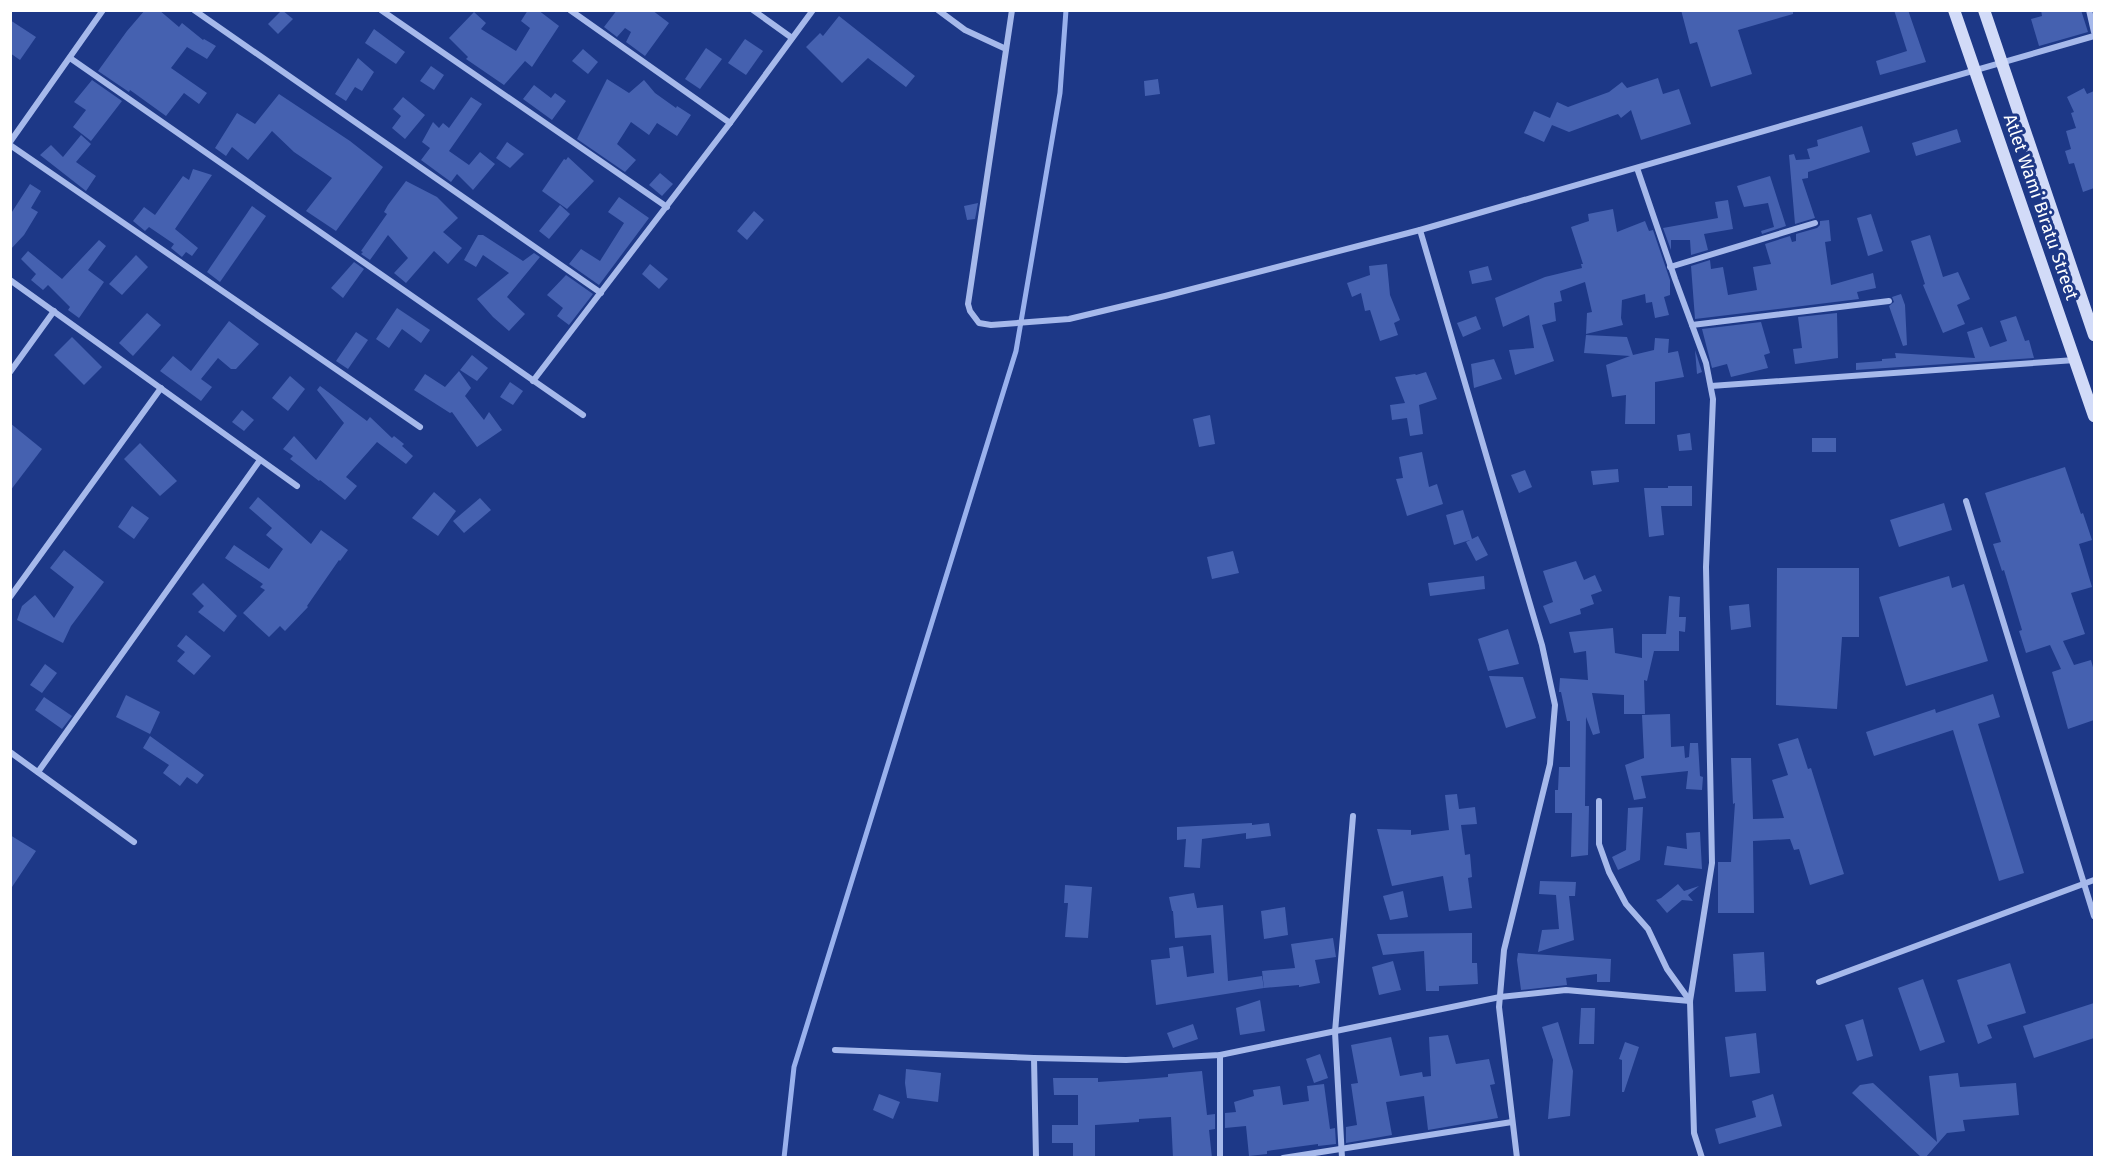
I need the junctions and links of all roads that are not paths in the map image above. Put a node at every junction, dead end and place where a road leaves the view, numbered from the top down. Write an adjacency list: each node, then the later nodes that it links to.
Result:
1 (103, 10): 15 (street)
2 (194, 10): 26 (street)
3 (381, 10): 21 (street)
4 (570, 10): 18 (street)
5 (753, 10): 13 (street)
6 (813, 10): 13 (street)
7 (938, 10): 14 (street)
8 (1012, 10): 14 (street)
9 (1954, 10): 17 (main road, Atlet Wami Biratu Street)
10 (1984, 10): 16 (main road, Atlet Wami Biratu Street)
11 (2089, 10): 12 (street)
12 (2094, 34): 16 (street)
13 (792, 38): 18 (street)
14 (1006, 50): 23 (street)
15 (70, 58): 19 (street); 33 (street)
16 (2002, 64): 17 (street); 30 (main road, Atlet Wami Biratu Street)
17 (1974, 72): 20 (street); 31 (main road, Atlet Wami Biratu Street)
18 (730, 123): 21 (street)
19 (10, 143): 38 (street)
20 (1637, 168): 23 (street); 24 (street)
21 (667, 207): 26 (street)
22 (1815, 223): 24 (street)
23 (1420, 230): 52 (street)
24 (1670, 267): 29 (street)
25 (10, 280): 28 (street)
26 (601, 293): 33 (street)
27 (1889, 301): 29 (street)
28 (54, 311): 32 (street); 35 (street)
29 (1692, 325): 34 (street)
30 (2094, 335)
31 (2075, 360): 34 (street); 37 (main road, Atlet Wami Biratu Street)
32 (10, 372)
33 (533, 381): 36 (street)
34 (1711, 386): 53 (street)
35 (161, 388): 39 (street); 42 (street)
36 (583, 416)
37 (2094, 416)
38 (420, 427)
39 (260, 460): 40 (street); 44 (street)
40 (297, 486)
41 (1966, 501): 49 (street)
42 (10, 597)
43 (10, 752): 44 (street)
44 (38, 772): 47 (street)
45 (1599, 801): 53 (street)
46 (1353, 816): 54 (street)
47 (134, 842)
48 (2094, 880): 49 (street)
49 (2084, 883): 50 (street); 51 (street)
50 (2094, 916)
51 (1820, 982)
52 (1500, 997): 53 (street); 54 (street); 58 (street)
53 (1690, 1000): 65 (street)
54 (1335, 1032): 56 (street); 59 (street)
55 (836, 1050): 57 (street)
56 (1220, 1055): 57 (street); 61 (street)
57 (1034, 1058): 60 (street)
58 (1512, 1122): 59 (street); 64 (street)
59 (1342, 1148): 62 (street); 63 (street)
60 (1036, 1158)
61 (1220, 1158)
62 (1283, 1158)
63 (1342, 1158)
64 (1516, 1158)
65 (1702, 1158)

